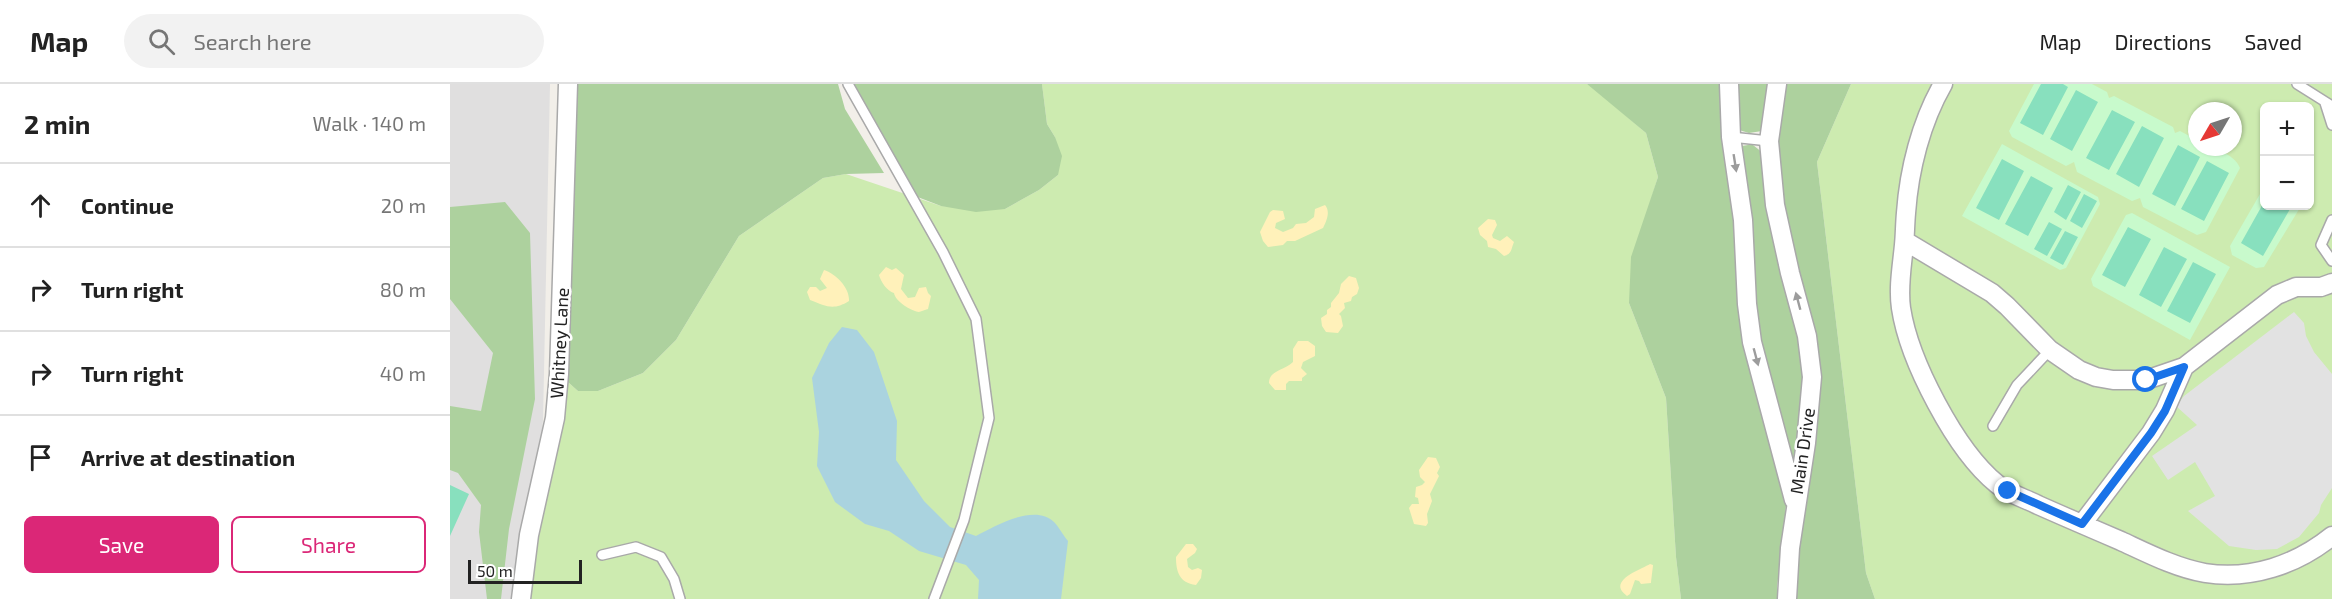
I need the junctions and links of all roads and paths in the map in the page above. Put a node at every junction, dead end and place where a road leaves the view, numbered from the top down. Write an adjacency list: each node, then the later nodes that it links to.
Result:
1 (568, 84): 22 (street, Whitney Lane)
2 (848, 84): 24 (lane)
3 (1729, 84): 9 (street, Main Drive)
4 (1777, 84): 10 (street, Main Drive)
5 (1943, 84): 12 (street)
6 (2297, 84): 7 (lane)
7 (2329, 105): 8 (lane)
8 (2332, 125)
9 (1731, 137): 10 (lane); 18 (street, Main Drive, one-way to 18)
10 (1769, 141): 18 (street, Main Drive, one-way to 10)
11 (2332, 220): 13 (lane)
12 (1905, 242): 15 (street); 19 (street)
13 (2332, 261)
14 (2332, 283): 16 (street)
15 (2050, 350): 16 (street); 17 (lane)
16 (2184, 367): 19 (street)
17 (1993, 426)
18 (1795, 504): 25 (street)
19 (2082, 524): 20 (street)
20 (2332, 536)
21 (602, 555): 23 (lane)
22 (521, 599)
23 (680, 599)
24 (934, 599)
25 (1787, 599)

